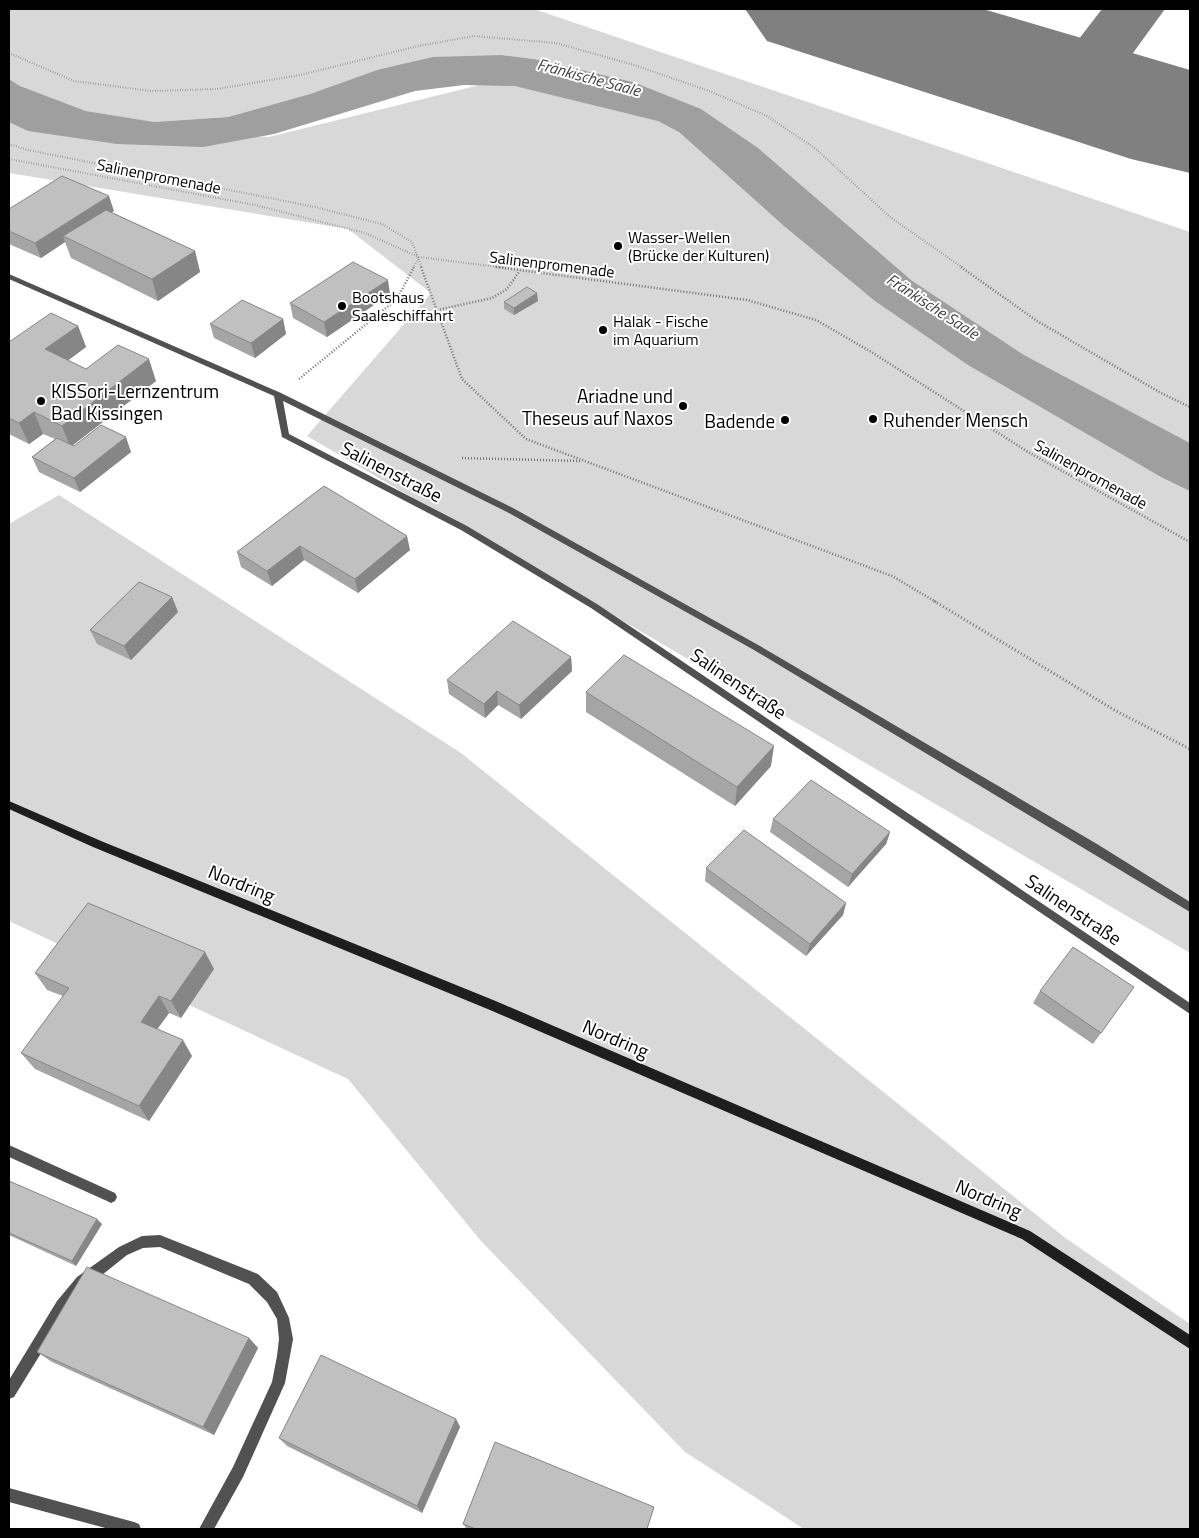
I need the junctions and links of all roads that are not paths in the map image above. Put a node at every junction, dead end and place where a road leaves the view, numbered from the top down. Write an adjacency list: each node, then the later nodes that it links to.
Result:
1 (9, 276): 2 (street, Salinenstraße)
2 (278, 395): 4 (street, Salinenstraße); 5 (street, Salinenstraße)
3 (9, 805): 8 (main road, Nordring)
4 (1190, 908)
5 (1190, 1009)
6 (9, 1151): 7 (street)
7 (111, 1197)
8 (1190, 1343)
9 (9, 1392): 12 (street)
10 (9, 1495): 11 (street)
11 (134, 1529)
12 (206, 1529)

